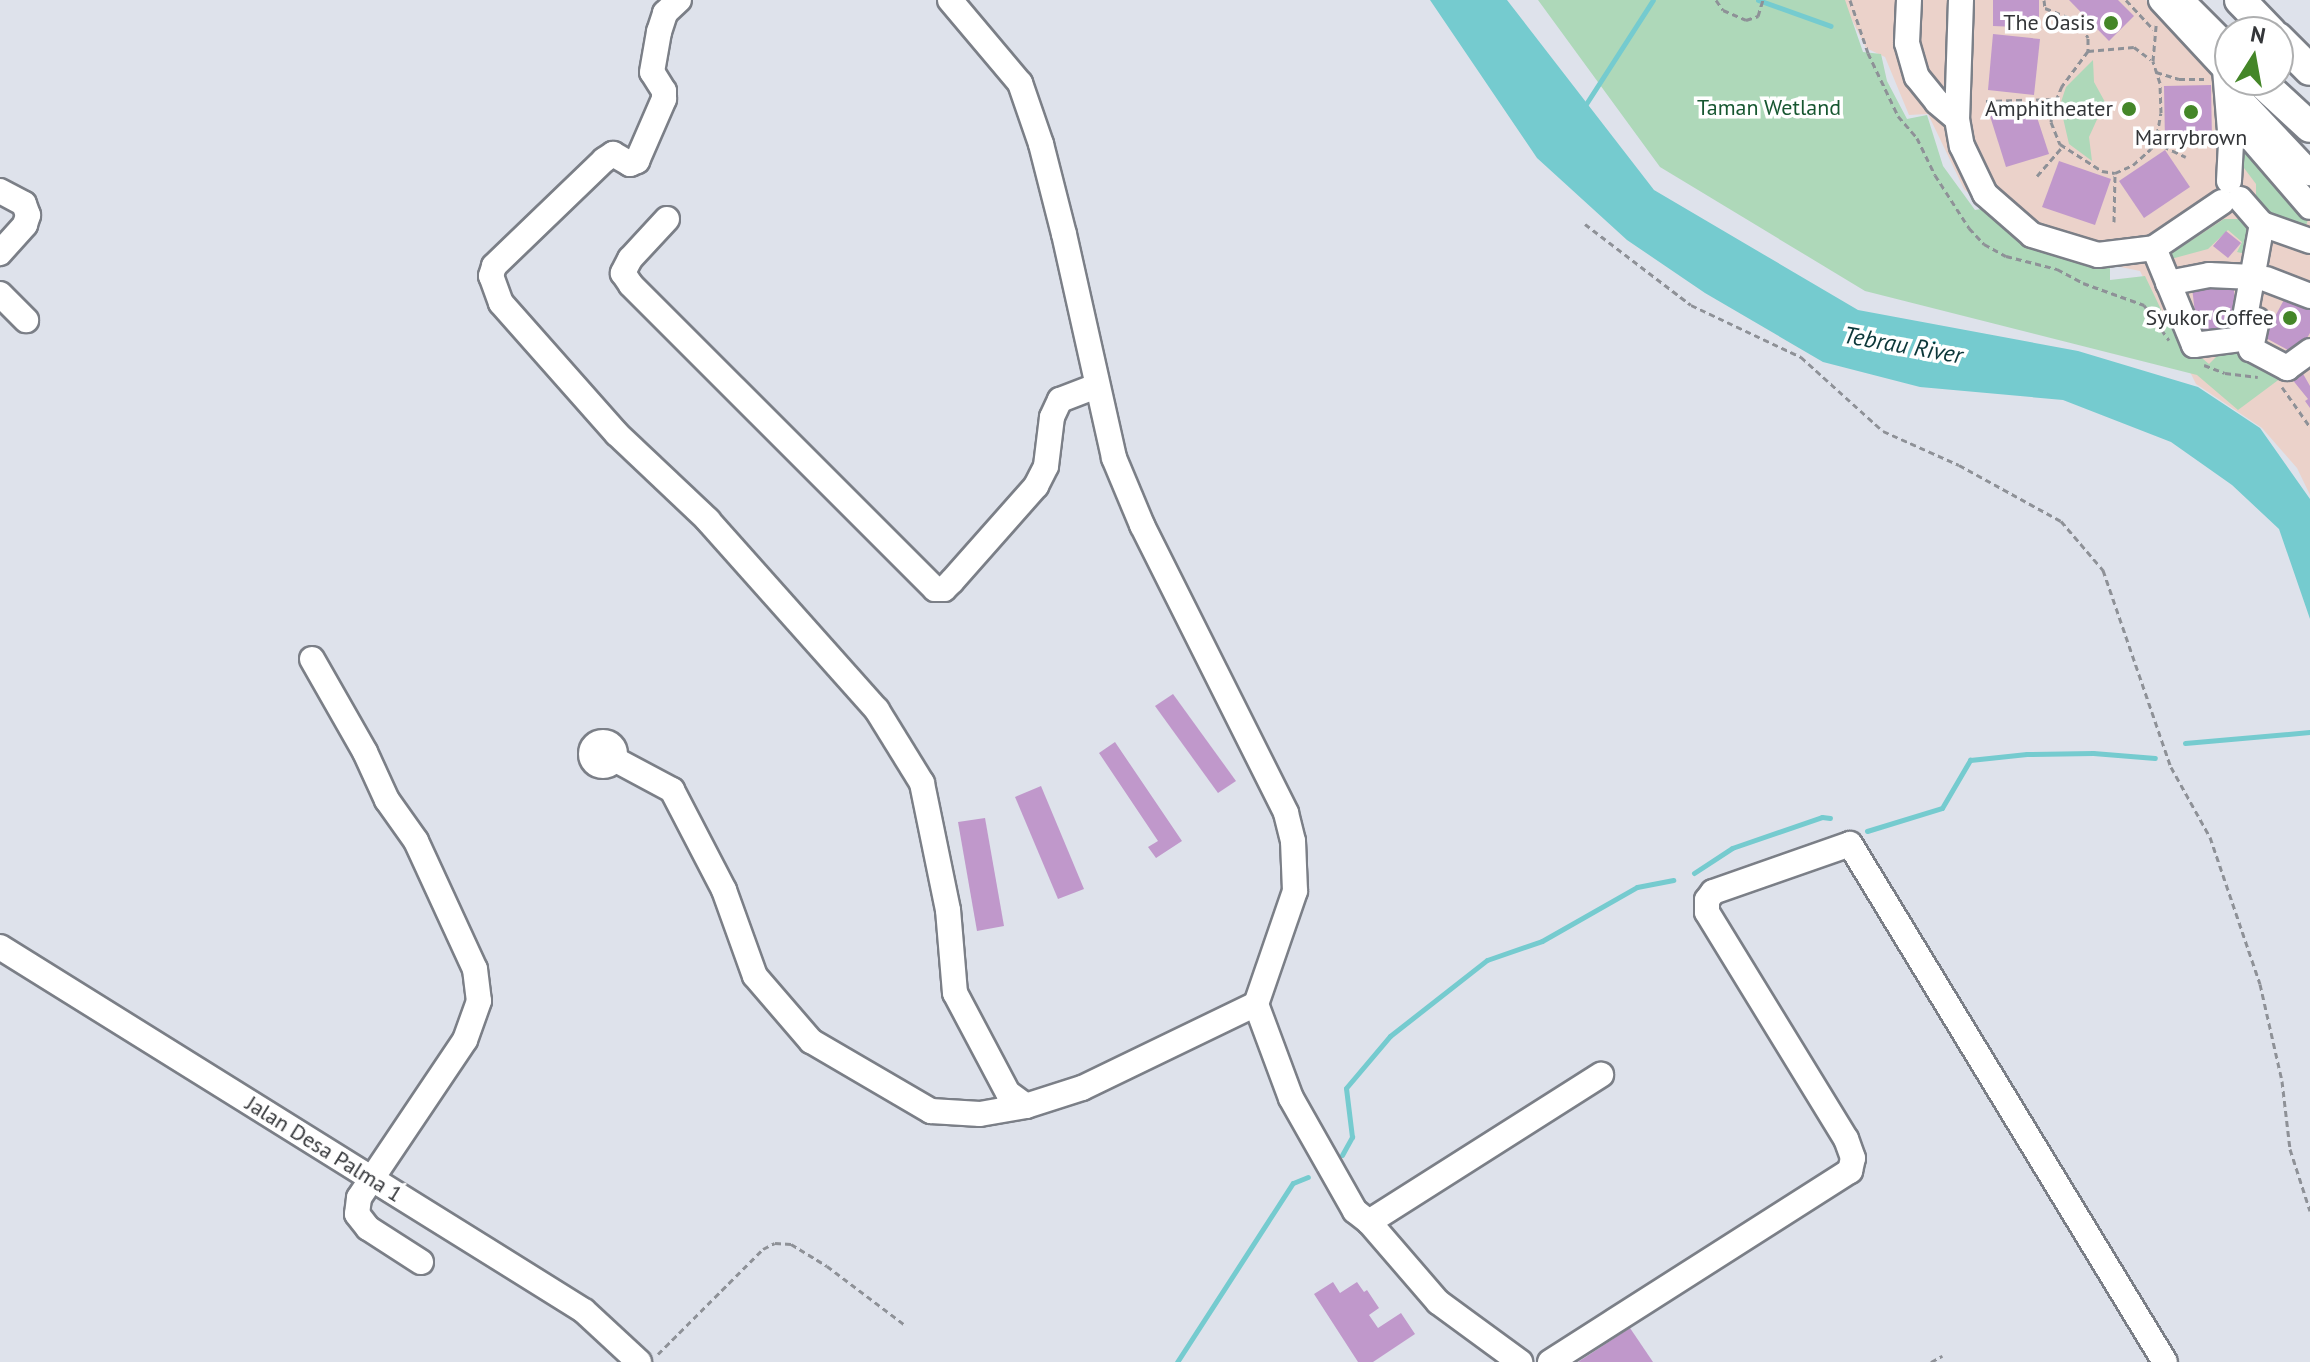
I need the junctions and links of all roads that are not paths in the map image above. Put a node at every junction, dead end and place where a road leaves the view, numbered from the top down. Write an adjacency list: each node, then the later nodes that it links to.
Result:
1 (679, 0): 40 (street)
2 (950, 0): 34 (street)
3 (1909, 0): 17 (street)
4 (1961, 0): 17 (street)
5 (2177, 0): 8 (main road)
6 (2191, 0): 8 (main road)
7 (2159, 11): 11 (street)
8 (2204, 27): 9 (main road)
9 (2214, 37)
10 (2294, 54): 12 (main road)
11 (2214, 59)
12 (2310, 70)
13 (2224, 96): 16 (street)
14 (2233, 96): 19 (street)
15 (2276, 96): 18 (main road)
16 (2229, 113): 21 (street); 22 (street)
17 (1957, 119): 26 (street)
18 (2310, 127)
19 (2310, 173)
20 (0, 191): 27 (street)
21 (2230, 194): 24 (street); 26 (street)
22 (2310, 207)
23 (667, 219): 34 (street)
24 (2269, 227): 25 (street); 28 (street)
25 (2310, 241)
26 (2154, 248): 29 (street)
27 (0, 253)
28 (2259, 278): 29 (street); 29 (street); 31 (street); 33 (street)
29 (2168, 283)
30 (0, 294): 32 (street)
31 (2310, 296)
32 (26, 320)
33 (2310, 351)
34 (1096, 386): 38 (street)
35 (312, 659): 41 (street)
36 (614, 759): 40 (street)
37 (0, 947): 41 (street, Jalan Desa Palma 1)
38 (1256, 1004): 40 (street); 42 (street)
39 (1601, 1075): 42 (street)
40 (1026, 1106)
41 (372, 1179): 43 (street); 44 (street, Jalan Desa Palma 1)
42 (1369, 1222): 45 (street)
43 (421, 1262)
44 (639, 1362)
45 (1520, 1362)
46 (1550, 1362): 47 (street)
47 (2165, 1362)

